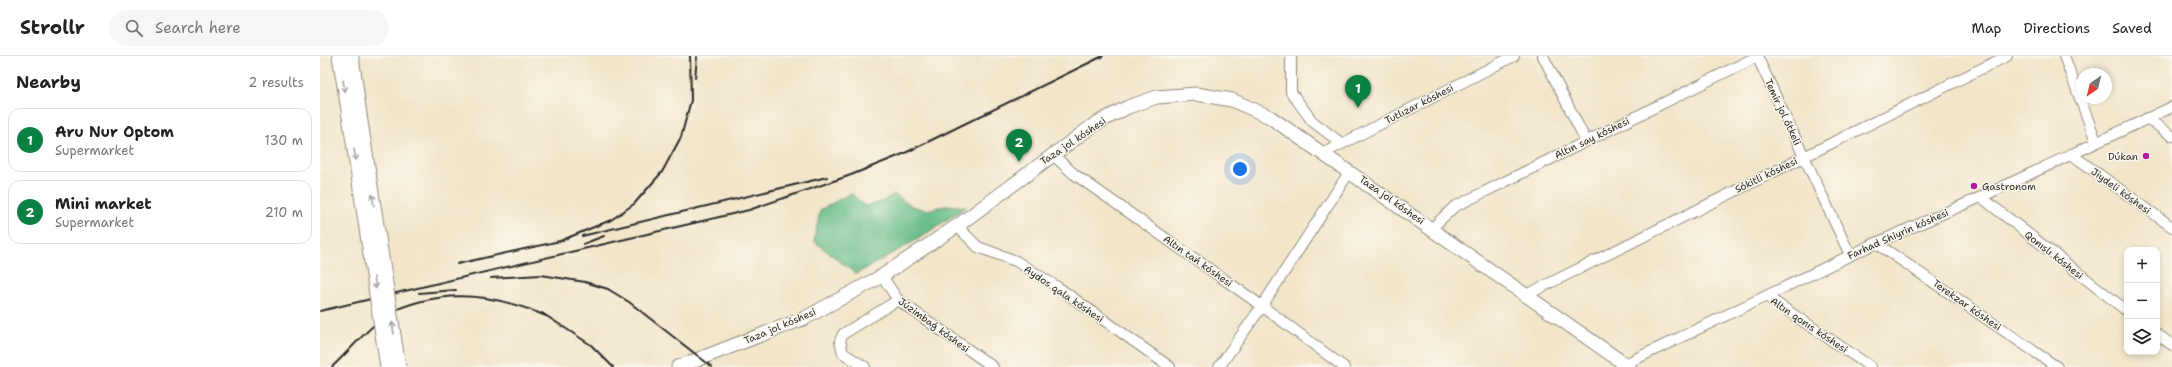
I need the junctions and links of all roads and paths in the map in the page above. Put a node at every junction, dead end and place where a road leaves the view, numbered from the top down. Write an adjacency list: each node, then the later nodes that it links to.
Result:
1 (339, 56): 10 (main road, one-way to 10)
2 (352, 56): 10 (main road)
3 (1292, 56): 15 (street)
4 (1514, 56): 15 (street, Tutlızar kóshesi)
5 (1543, 56): 13 (street)
6 (1758, 56): 13 (street, Altın say kóshesi); 19 (street, Temir jol ótkeli)
7 (2007, 56): 19 (street, Sókitli kóshesi)
8 (2064, 56): 14 (street)
9 (2172, 107): 11 (street, Farhad Shiyrin kóshesi)
10 (355, 115): 36 (main road, one-way to 36, bridge); 37 (main road, one-way to 10, bridge)
11 (2147, 118): 12 (street); 14 (street, Farhad Shiyrin kóshesi)
12 (2172, 136)
13 (1586, 141): 24 (street, Altın say kóshesi)
14 (2096, 141): 18 (street, Farhad Shiyrin kóshesi)
15 (1341, 143): 16 (street, Tutlızar kóshesi)
16 (1324, 153): 17 (main road, Taza jol kóshesi); 20 (main road, Taza jol kóshesi)
17 (1052, 154): 22 (main road, Taza jol kóshesi); 31 (street, Altın tań kóshesi)
18 (2071, 154): 21 (street, Farhad Shiyrin kóshesi); 23 (street, Jiydeli kóshesi)
19 (1804, 156): 26 (street, Temir jol ótkeli); 28 (street, Sókitli kóshesi)
20 (1350, 171): 24 (main road, Taza jol kóshesi); 31 (street)
21 (1981, 197): 25 (street, Farhad Shiyrin kóshesi); 32 (street, Qonıslı kóshesi)
22 (957, 226): 27 (main road, Taza jol kóshesi); 41 (street, Aydos qala kóshesi)
23 (2172, 227)
24 (1432, 228): 28 (main road, Taza jol kóshesi)
25 (1876, 242): 26 (street, Farhad Shiyrin kóshesi); 45 (street, Terekzar kóshesi)
26 (1850, 255): 29 (street, Farhad Shiyrin kóshesi)
27 (882, 276): 30 (street, Júzimbaǵ kóshesi); 38 (main road, Taza jol kóshesi)
28 (1526, 294): 35 (main road, Taza jol kóshesi)
29 (1766, 296): 35 (street, Farhad Shiyrin kóshesi); 44 (street, Altın qonıs kóshesi)
30 (898, 300): 39 (street); 40 (street, Júzimbaǵ kóshesi)
31 (1262, 306): 42 (street); 43 (street, Altın tań kóshesi)
32 (2124, 309)
33 (2160, 336): 34 (street)
34 (2172, 345)
35 (1624, 366)
36 (387, 367)
37 (399, 367)
38 (678, 367)
39 (864, 367)
40 (993, 367)
41 (1170, 367)
42 (1219, 367)
43 (1344, 367)
44 (1871, 367)
45 (2056, 367)

